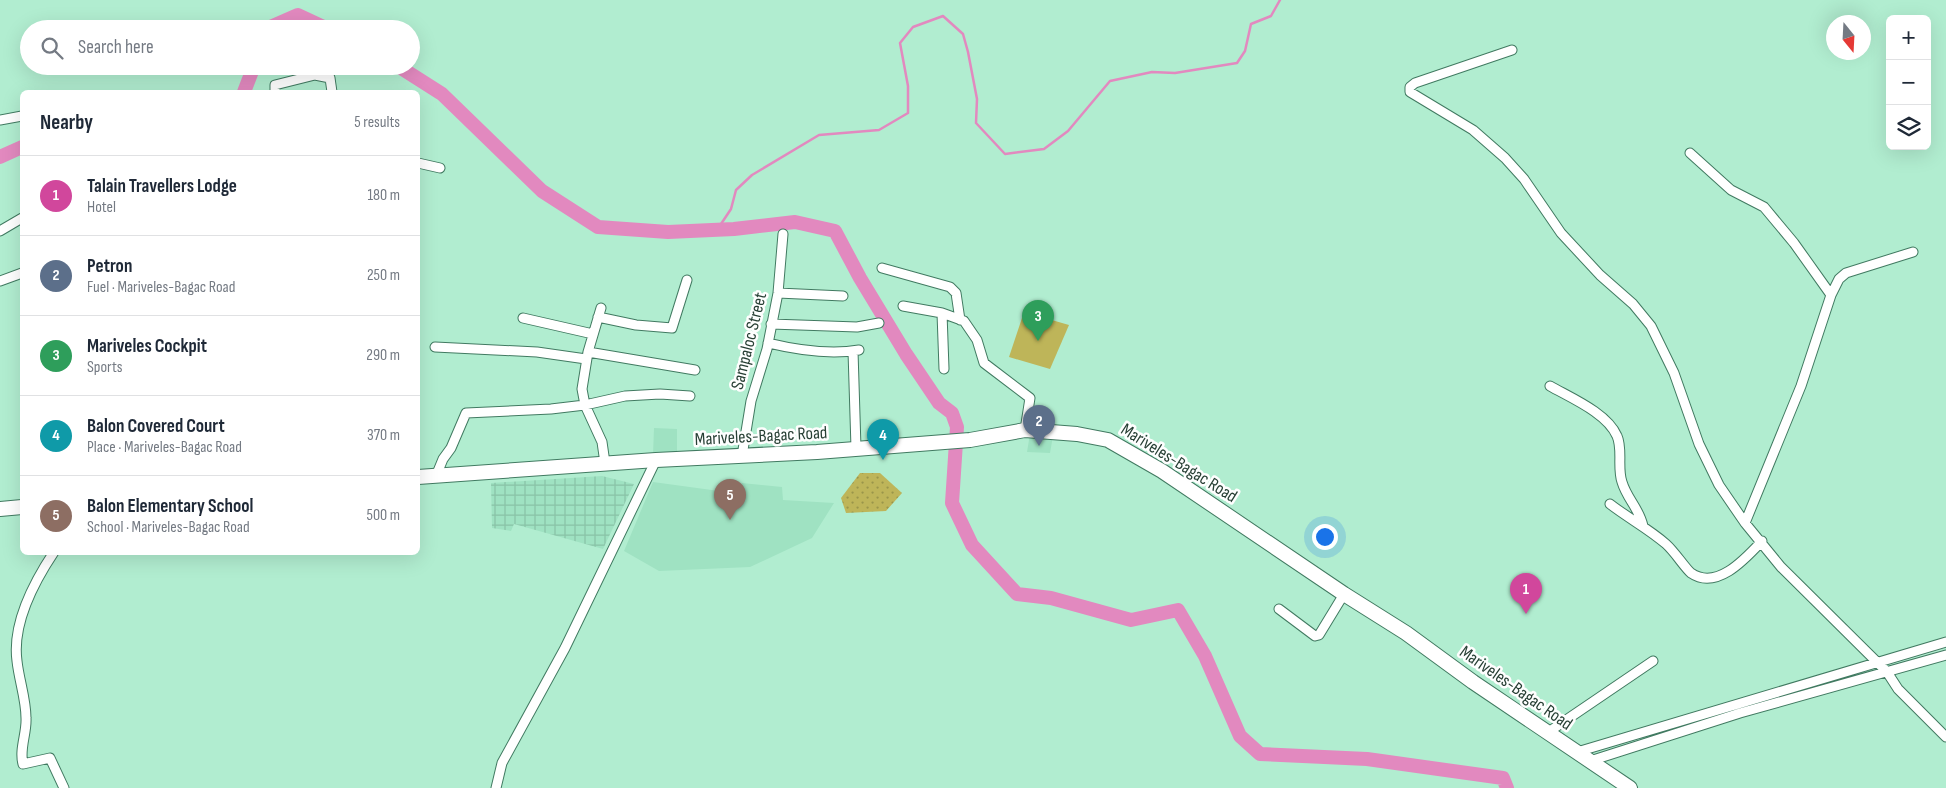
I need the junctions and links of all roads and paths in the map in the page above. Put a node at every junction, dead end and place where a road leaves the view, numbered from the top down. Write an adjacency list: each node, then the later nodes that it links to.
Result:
1 (1512, 50): 47 (street)
2 (315, 75): 5 (street)
3 (315, 75): 4 (street)
4 (275, 90)
5 (332, 90)
6 (20, 116): 7 (street)
7 (0, 120)
8 (1690, 153): 20 (street)
9 (420, 163): 10 (street)
10 (440, 168)
11 (20, 219): 12 (street)
12 (0, 231)
13 (783, 234): 19 (street, Sampaloc Street)
14 (1913, 252): 20 (street)
15 (882, 268): 25 (street)
16 (20, 274): 18 (street)
17 (687, 280): 28 (street)
18 (0, 281)
19 (778, 293): 21 (street); 27 (street, Sampaloc Street)
20 (1831, 295): 47 (street)
21 (843, 296)
22 (903, 306): 23 (street)
23 (942, 313): 25 (street); 32 (street)
24 (523, 318): 28 (street)
25 (960, 320): 37 (street)
26 (879, 323): 27 (street)
27 (772, 324): 29 (street, Sampaloc Street)
28 (593, 334): 31 (street)
29 (768, 343): 38 (street); 39 (street, Sampaloc Street)
30 (435, 347): 31 (street)
31 (587, 355): 33 (street); 36 (street)
32 (944, 369)
33 (695, 370)
34 (1550, 386): 48 (street)
35 (690, 396): 36 (street)
36 (585, 405): 41 (street); 42 (street)
37 (1025, 430): 38 (main road, Mariveles-Bagac Road); 51 (main road, Mariveles-Bagac Road)
38 (856, 448): 39 (main road, Mariveles-Bagac Road)
39 (742, 456): 40 (main road, Mariveles-Bagac Road)
40 (656, 460): 41 (main road, Mariveles-Bagac Road); 63 (street)
41 (606, 463): 42 (main road, Mariveles-Bagac Road)
42 (436, 476): 43 (main road, Mariveles-Bagac Road)
43 (420, 477)
44 (1610, 504): 48 (street)
45 (20, 507): 46 (main road)
46 (0, 509)
47 (1745, 523): 49 (street)
48 (1643, 526): 49 (street)
49 (1762, 542): 56 (street)
50 (52, 555): 62 (street)
51 (1344, 594): 52 (street); 58 (main road, Mariveles-Bagac Road)
52 (1279, 609)
53 (1946, 642): 56 (street)
54 (1946, 655): 57 (street)
55 (1653, 661): 58 (street)
56 (1877, 664): 57 (street); 60 (street)
57 (1887, 672): 59 (street); 61 (street)
58 (1547, 733): 60 (main road, Mariveles-Bagac Road)
59 (1946, 737)
60 (1577, 752): 61 (main road, Mariveles-Bagac Road)
61 (1590, 761): 64 (main road, Mariveles-Bagac Road)
62 (64, 788)
63 (496, 788)
64 (1630, 788)

